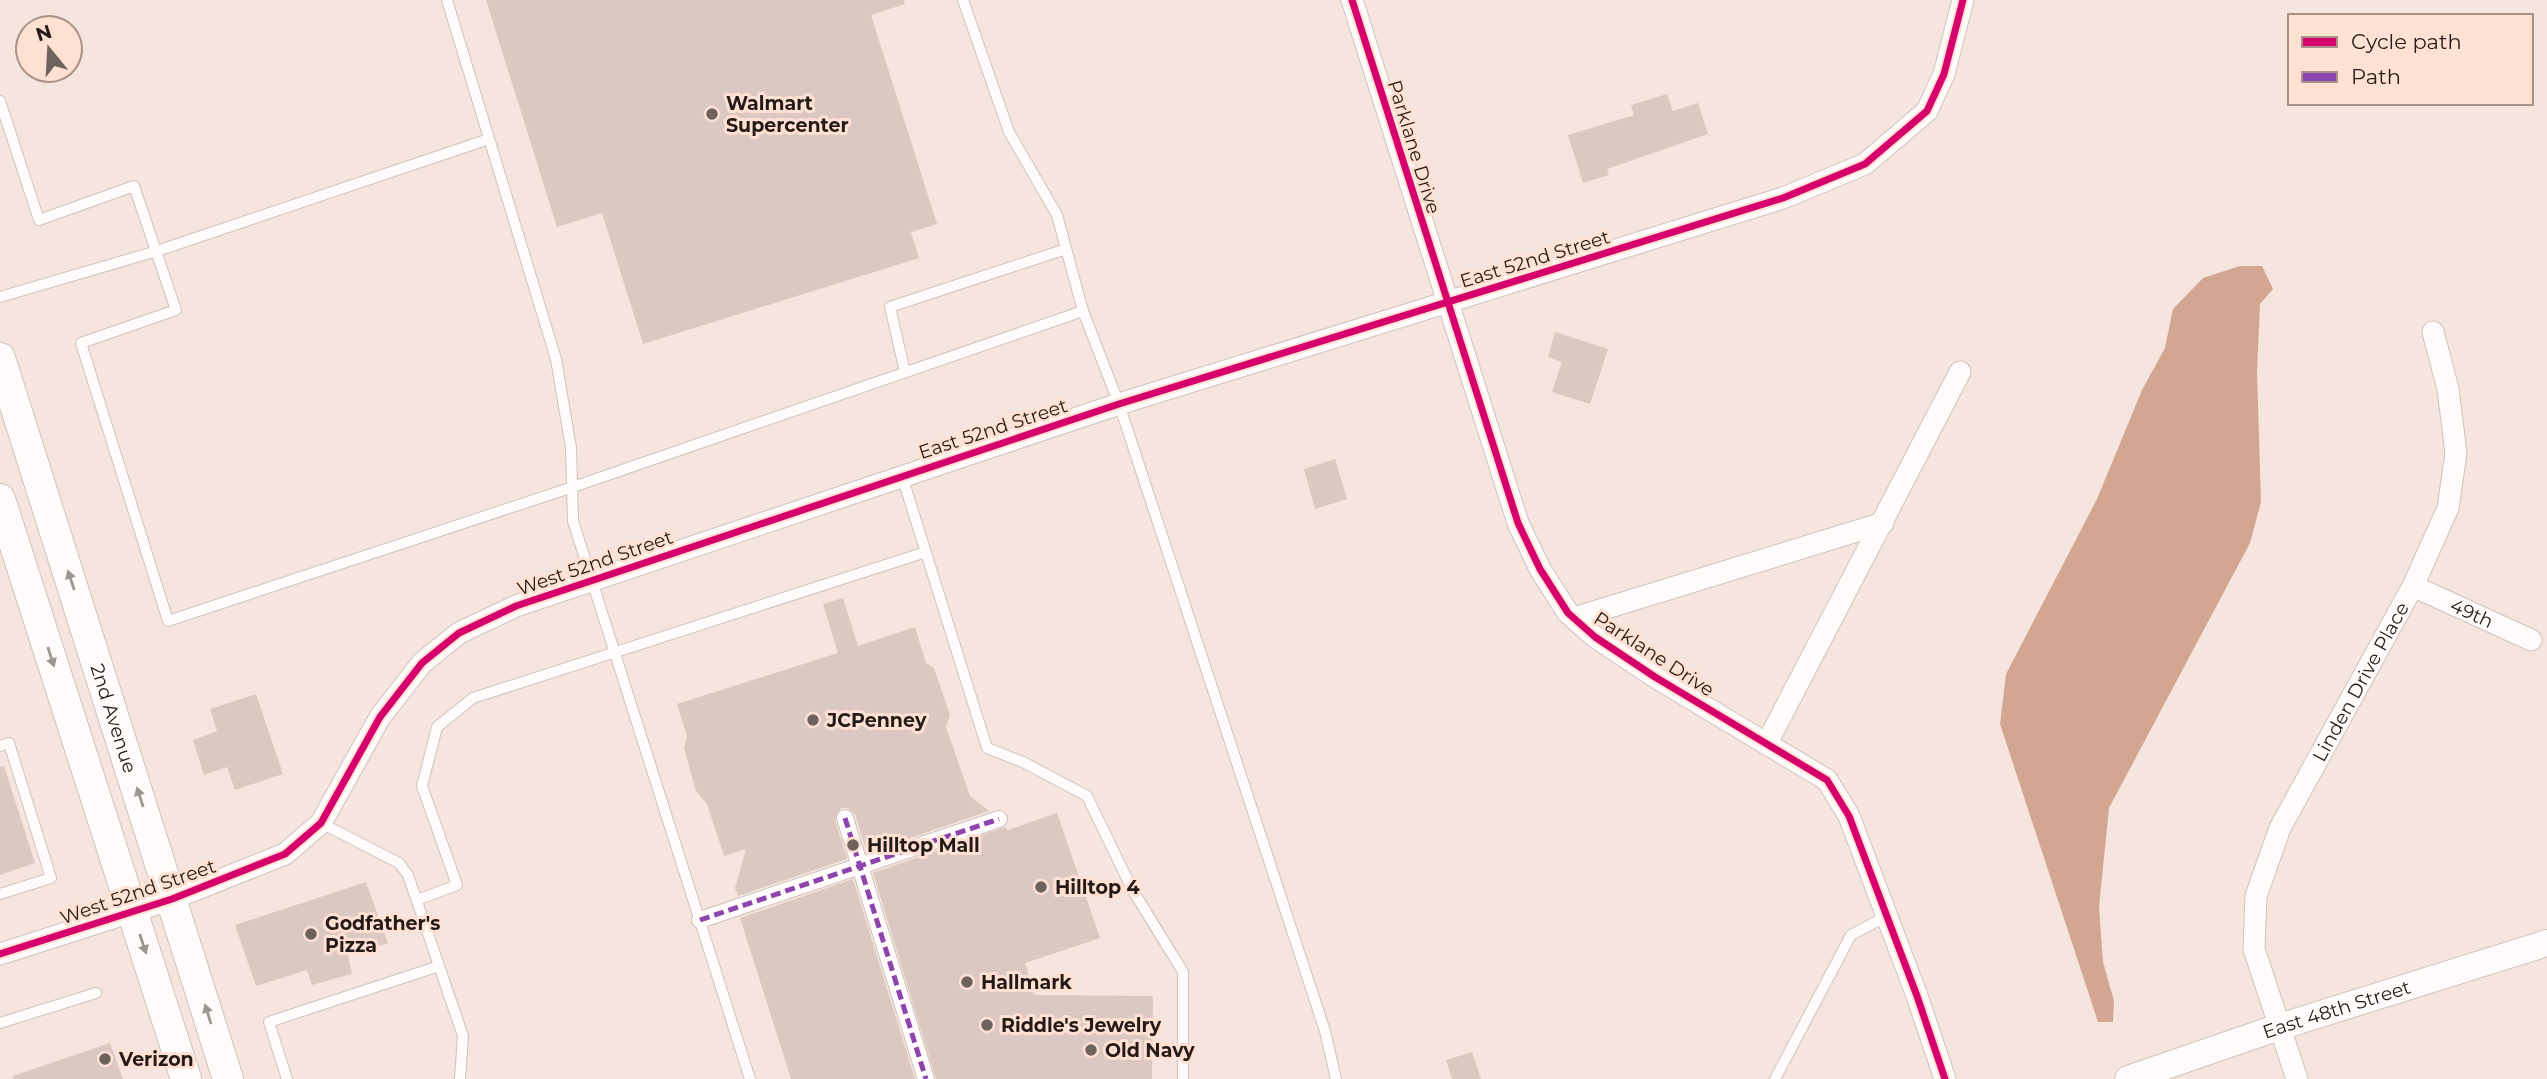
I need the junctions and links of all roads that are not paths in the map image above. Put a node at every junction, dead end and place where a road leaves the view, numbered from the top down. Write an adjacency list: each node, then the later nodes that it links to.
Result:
1 (447, 0): 6 (lane)
2 (963, 0): 7 (lane)
3 (1352, 0): 10 (street, Parklane Drive)
4 (1963, 0): 10 (street, East 52nd Street)
5 (0, 101): 8 (lane)
6 (489, 139): 8 (lane); 18 (lane)
7 (1066, 249): 11 (lane); 14 (lane)
8 (157, 251): 9 (lane); 18 (lane)
9 (0, 297)
10 (1447, 303): 16 (street, East 52nd Street); 24 (street, Parklane Drive)
11 (1083, 311): 14 (lane); 16 (lane)
12 (2432, 332): 23 (street, Linden Drive Place)
13 (0, 358): 34 (main road, 2nd Avenue, one-way to 13)
14 (905, 372): 18 (lane)
15 (1959, 372): 20 (street)
16 (1118, 404): 17 (street, East 52nd Street); 52 (lane)
17 (902, 476): 21 (lane); 22 (street, West 52nd Street)
18 (570, 488): 22 (lane)
19 (0, 499): 36 (main road, one-way to 36)
20 (1883, 523): 24 (street); 27 (street)
21 (926, 552): 26 (lane); 51 (lane)
22 (592, 580): 26 (lane); 31 (street, West 52nd Street)
23 (2413, 586): 25 (street, 49th); 44 (street, Linden Drive Place)
24 (1574, 618): 27 (street, Parklane Drive)
25 (2531, 640)
26 (614, 651): 35 (lane); 38 (lane)
27 (1767, 743): 37 (street, Parklane Drive)
28 (0, 746): 33 (lane)
29 (845, 818): 32 (street)
30 (999, 819): 32 (street)
31 (321, 822): 34 (street, West 52nd Street); 35 (lane)
32 (860, 868): 38 (street); 50 (street)
33 (0, 894)
34 (172, 899): 36 (street, West 52nd Street); 46 (main road, 2nd Avenue, one-way to 34)
35 (416, 900): 41 (lane)
36 (133, 912): 40 (street, West 52nd Street); 45 (main road, one-way to 45)
37 (1887, 916): 53 (lane); 54 (street, Parklane Drive)
38 (699, 920): 49 (lane)
39 (2547, 943): 44 (street, East 48th Street)
40 (0, 954)
41 (439, 966): 47 (lane); 48 (lane)
42 (96, 993): 43 (lane)
43 (0, 1023)
44 (2279, 1027): 55 (street, East 48th Street); 56 (street, Linden Drive Place)
45 (186, 1079)
46 (229, 1079)
47 (287, 1079)
48 (460, 1079)
49 (750, 1079)
50 (926, 1079)
51 (1183, 1079)
52 (1336, 1079)
53 (1775, 1079)
54 (1945, 1079)
55 (2128, 1079)
56 (2297, 1079)

